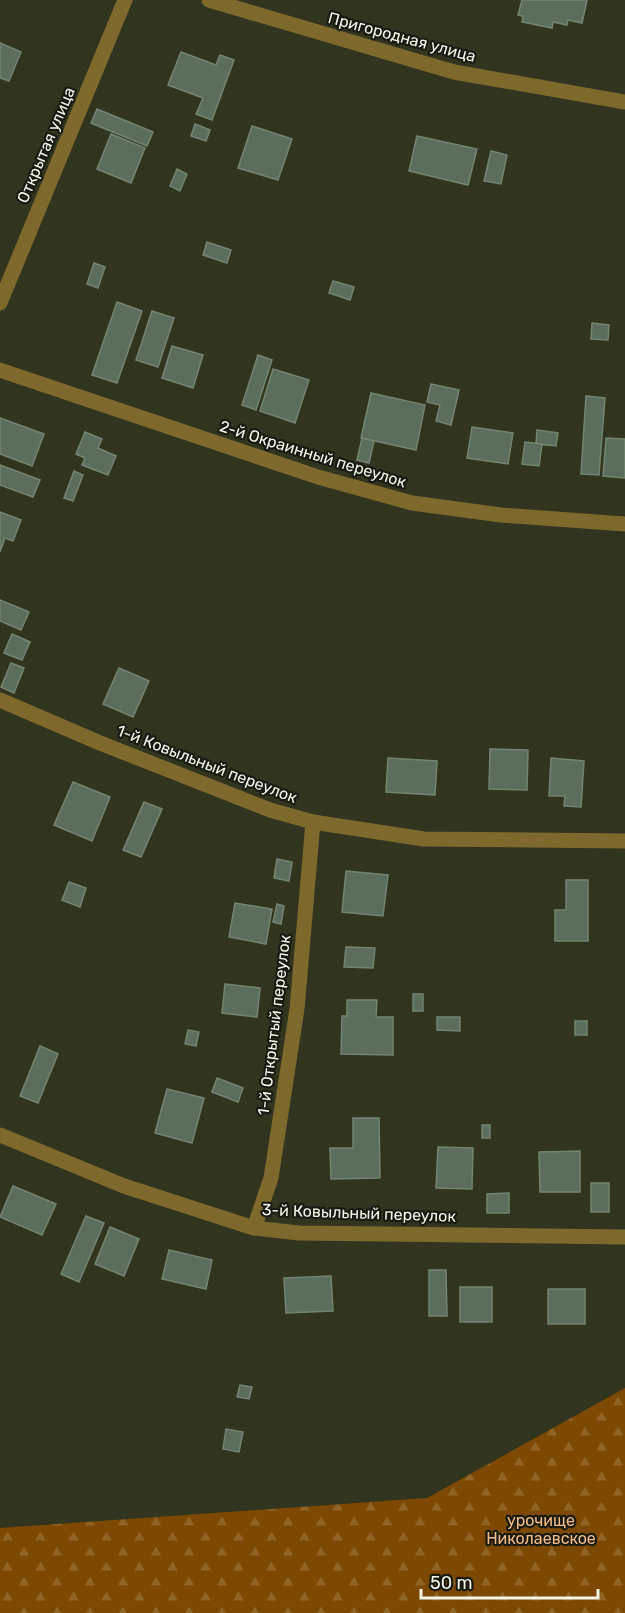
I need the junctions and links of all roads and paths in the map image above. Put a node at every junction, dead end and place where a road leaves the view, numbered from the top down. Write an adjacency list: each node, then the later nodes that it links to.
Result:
1 (125, 0): 4 (street, Открытая улица)
2 (209, 0): 3 (street, Пригородная улица)
3 (625, 102)
4 (0, 303)
5 (0, 370): 6 (street, 2-й Окраинный переулок)
6 (625, 524)
7 (0, 700): 8 (street, 1-й Ковыльный переулок)
8 (313, 822): 9 (street, 1-й Ковыльный переулок); 11 (street, 1-й Открытый переулок)
9 (625, 841)
10 (0, 1135): 11 (street, 3-й Ковыльный переулок)
11 (254, 1228): 12 (street, 3-й Ковыльный переулок)
12 (625, 1237)

